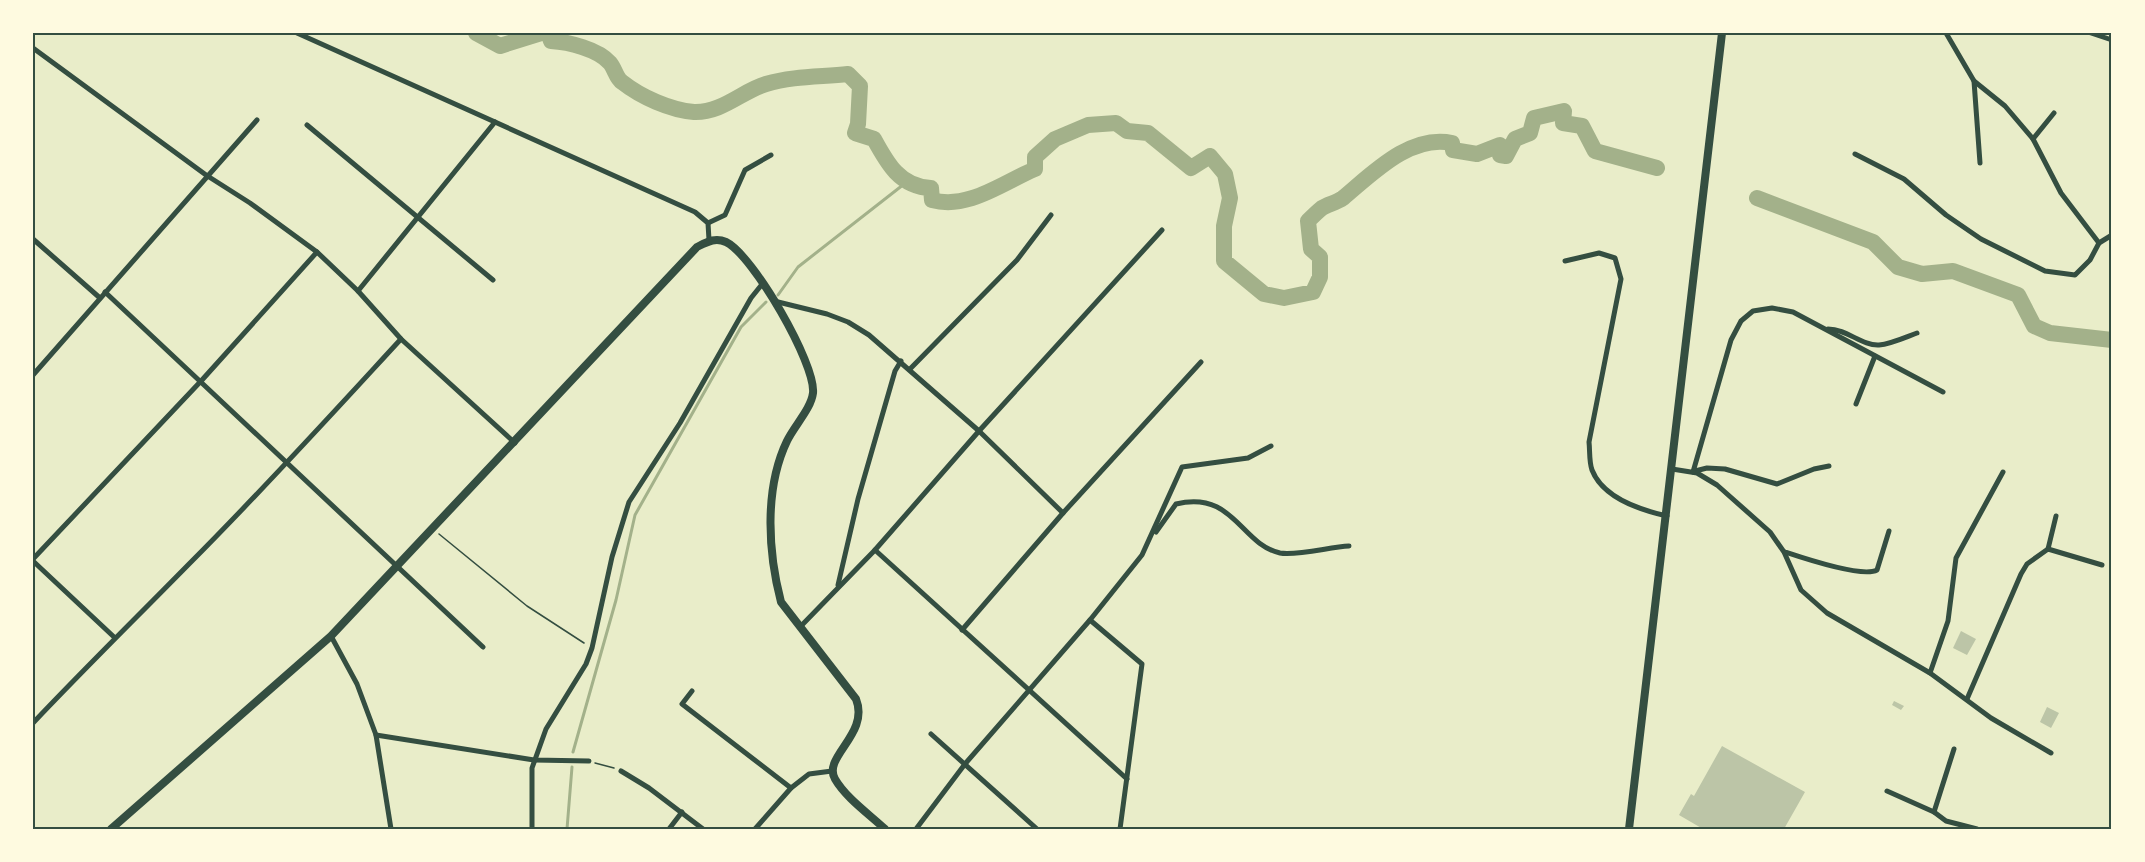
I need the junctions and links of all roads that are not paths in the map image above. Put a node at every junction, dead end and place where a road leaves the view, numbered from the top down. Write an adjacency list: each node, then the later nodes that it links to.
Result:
1 (297, 33): 10 (street)
2 (1722, 33): 49 (main road)
3 (1946, 33): 7 (street)
4 (2091, 33): 5 (street)
5 (2112, 40)
6 (33, 48): 16 (street)
7 (1974, 81): 12 (street); 15 (street)
8 (2054, 113): 12 (street)
9 (257, 120): 16 (street)
10 (495, 122): 18 (street); 19 (street)
11 (307, 125): 18 (street)
12 (2033, 139): 24 (street)
13 (1855, 154): 24 (street)
14 (771, 155): 19 (street)
15 (1980, 163)
16 (206, 175): 25 (street); 30 (street)
17 (1051, 215): 39 (street)
18 (416, 218): 27 (street); 29 (street)
19 (708, 223): 23 (street)
20 (1162, 230): 44 (street)
21 (2112, 235): 24 (street)
22 (33, 239): 31 (street)
23 (710, 240): 28 (main road); 45 (main road)
24 (2099, 243)
25 (317, 252): 29 (street); 41 (street)
26 (1565, 261): 53 (street)
27 (493, 280)
28 (763, 283): 32 (main road); 80 (street)
29 (358, 291): 35 (street)
30 (105, 292): 31 (street); 41 (street)
31 (100, 298): 40 (street)
32 (774, 301): 37 (street); 66 (main road)
33 (1827, 329): 34 (street); 36 (street); 50 (street)
34 (1917, 333)
35 (400, 339): 45 (street); 47 (street)
36 (1875, 356): 42 (street); 43 (street)
37 (901, 362): 39 (street); 64 (street)
38 (1201, 362): 52 (street)
39 (910, 369): 44 (street)
40 (33, 375)
41 (202, 380): 47 (street); 61 (street)
42 (1943, 392)
43 (1856, 404)
44 (979, 431): 52 (street); 59 (street)
45 (515, 443): 63 (main road)
46 (1270, 446): 56 (street)
47 (287, 462): 63 (street); 69 (street)
48 (1829, 466): 50 (street)
49 (1672, 469): 50 (street); 53 (main road)
50 (1693, 472): 60 (street)
51 (2003, 472): 71 (street)
52 (1063, 513): 67 (street)
53 (1667, 516): 100 (main road)
54 (2056, 516): 58 (street)
55 (1889, 531): 60 (street)
56 (1151, 538): 57 (street); 65 (street)
57 (1349, 546)
58 (2048, 549): 62 (street); 74 (street)
59 (875, 550): 64 (street); 67 (street)
60 (1784, 552): 71 (street)
61 (33, 560): 69 (street)
62 (2102, 564)
63 (399, 567): 68 (main road); 70 (street)
64 (838, 586): 66 (street)
65 (1090, 620): 72 (street); 85 (street)
66 (801, 626): 84 (main road)
67 (962, 630): 72 (street)
68 (331, 636): 77 (street); 90 (main road)
69 (114, 637): 75 (street)
70 (483, 647)
71 (1930, 673): 74 (street)
72 (1028, 689): 82 (street); 85 (street)
73 (692, 691): 86 (street)
74 (1967, 699): 79 (street)
75 (33, 723)
76 (931, 734): 82 (street)
77 (376, 735): 80 (street); 91 (street)
78 (1954, 749): 88 (street)
79 (2051, 753)
80 (534, 760): 81 (street); 92 (street)
81 (588, 761)
82 (965, 764): 97 (street); 98 (street)
83 (621, 771): 89 (street)
84 (832, 771): 86 (street); 96 (main road)
85 (1127, 779): 99 (street)
86 (791, 788): 95 (street)
87 (1887, 791): 88 (street)
88 (1934, 812): 101 (street)
89 (682, 813): 93 (street); 94 (street)
90 (111, 829)
91 (391, 829)
92 (532, 829)
93 (669, 829)
94 (703, 829)
95 (755, 829)
96 (885, 829)
97 (916, 829)
98 (1038, 829)
99 (1120, 829)
100 (1629, 829)
101 (1977, 829)

